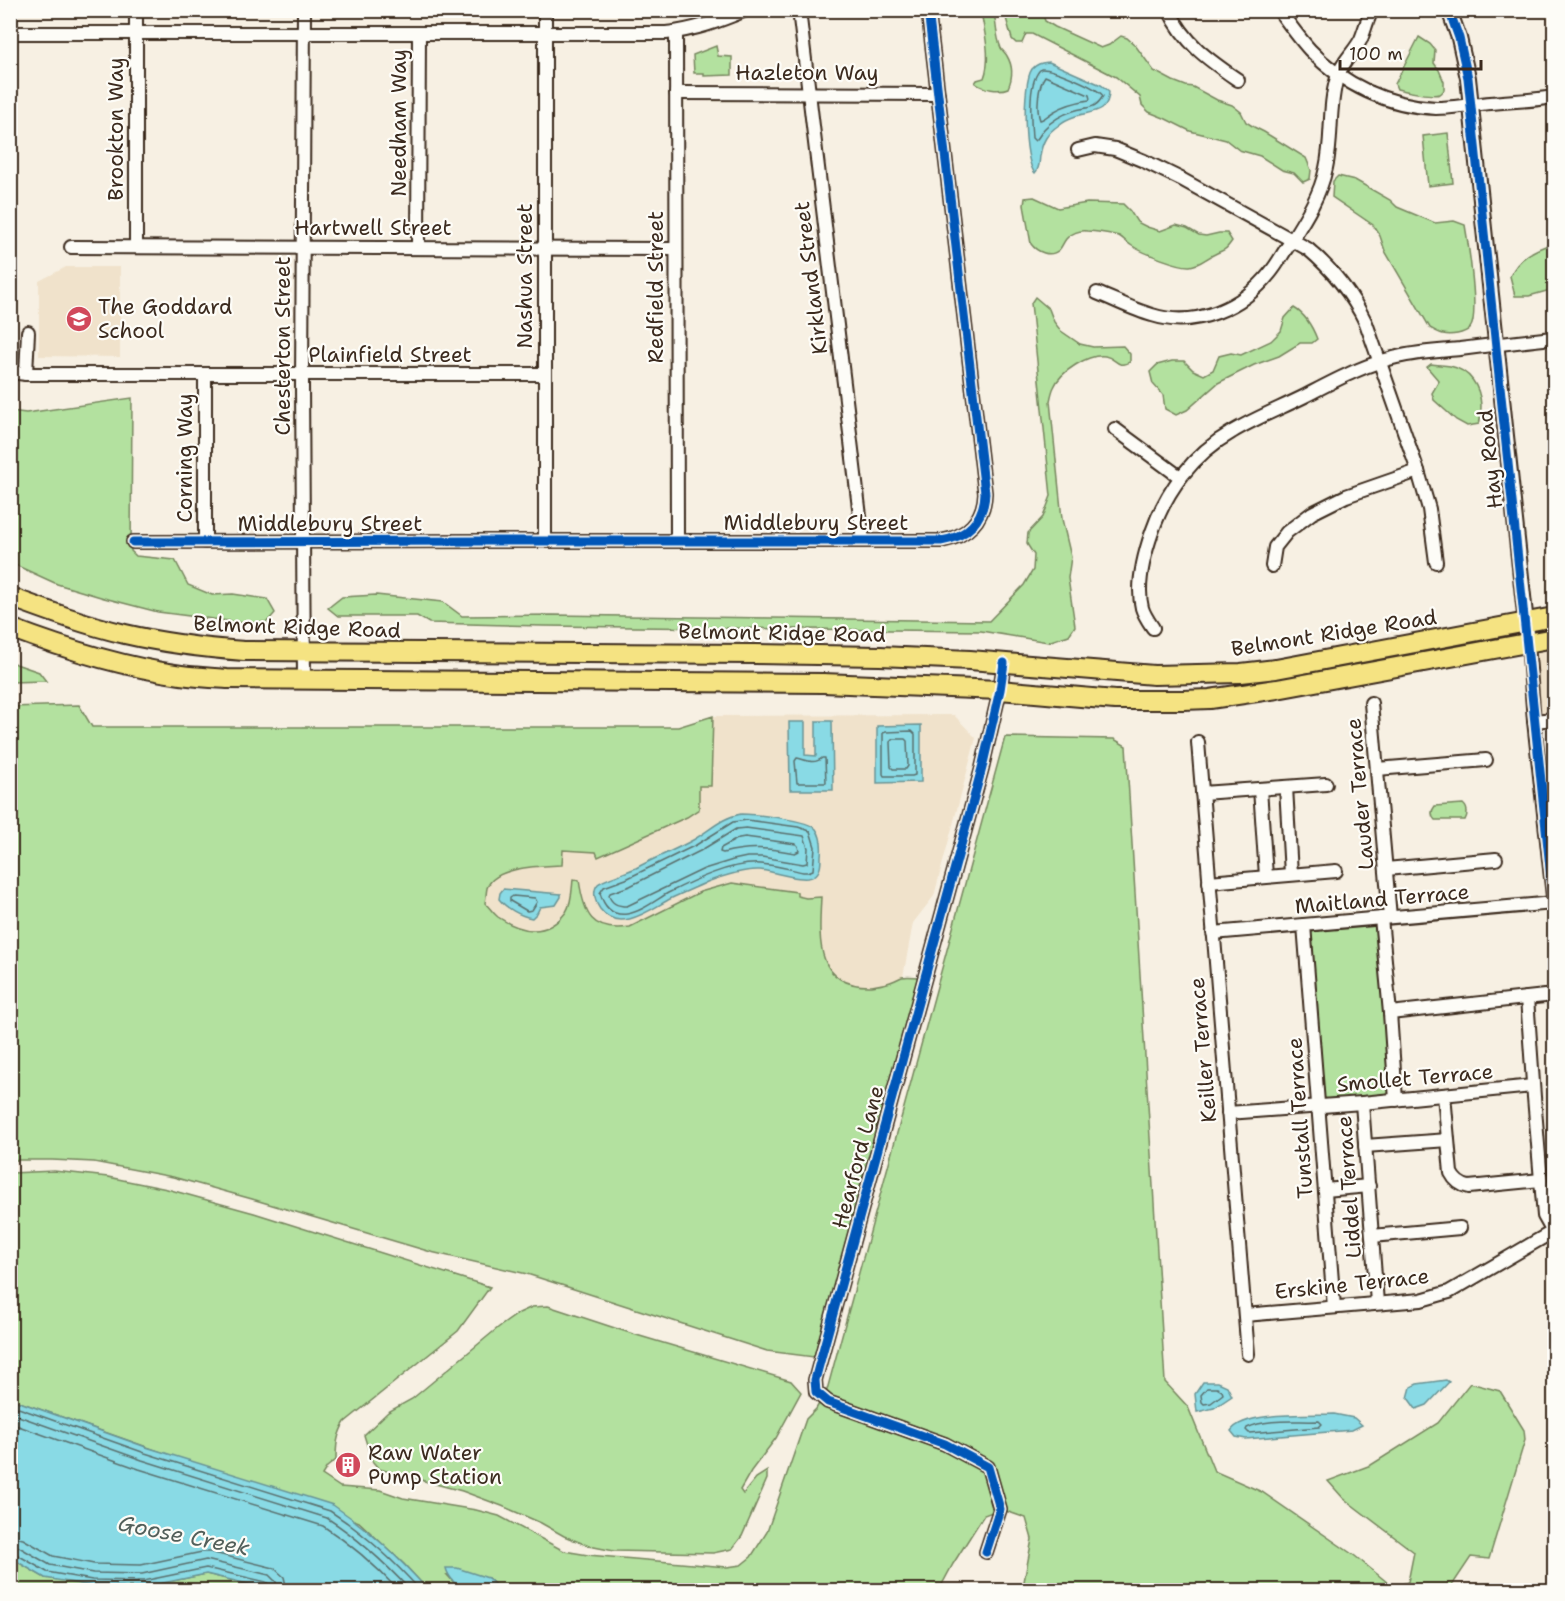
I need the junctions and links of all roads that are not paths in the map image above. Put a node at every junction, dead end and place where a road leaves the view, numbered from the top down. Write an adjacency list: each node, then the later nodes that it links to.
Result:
1 (136, 10): 16 (street, Brookton Way)
2 (304, 10): 13 (street, Chesterton Street)
3 (545, 10): 15 (street, Nashua Street)
4 (746, 10): 11 (street)
5 (800, 10): 20 (street, Kirkland Street)
6 (928, 10): 21 (street, Middlebury Street)
7 (1169, 10): 18 (street)
8 (1279, 10): 17 (street)
9 (1449, 10): 23 (street, Hay Road)
10 (1369, 17): 17 (street)
11 (676, 32): 15 (street); 19 (street, Redfield Street)
12 (10, 33): 16 (street)
13 (304, 33): 14 (street); 16 (street); 28 (street, Chesterton Street)
14 (419, 33): 15 (street); 29 (street, Needham Way)
15 (545, 33): 30 (street, Nashua Street)
16 (135, 34): 27 (street, Brookton Way)
17 (1338, 75): 23 (street); 25 (street)
18 (1238, 80)
19 (676, 93): 20 (street, Hazleton Way); 31 (street, Redfield Street)
20 (809, 93): 21 (street, Hazleton Way); 49 (street, Kirkland Street)
21 (938, 94): 49 (street, Middlebury Street)
22 (1554, 97): 23 (street)
23 (1471, 104): 35 (street, Hay Road)
24 (1078, 150): 25 (street)
25 (1292, 240): 32 (street); 36 (street)
26 (71, 247): 27 (street, Hartwell Street)
27 (136, 247): 28 (street, Hartwell Street)
28 (303, 248): 29 (street, Hartwell Street); 41 (street, Chesterton Street)
29 (418, 248): 30 (street, Hartwell Street)
30 (545, 249): 31 (street, Hartwell Street); 40 (street, Nashua Street)
31 (675, 249): 48 (street, Redfield Street)
32 (1097, 293)
33 (28, 332): 38 (street)
34 (1554, 338): 35 (street)
35 (1496, 344): 36 (street); 55 (street, Hay Road)
36 (1380, 362): 43 (street); 44 (street)
37 (10, 372): 38 (street, Plainfield Street)
38 (26, 374): 39 (street, Plainfield Street)
39 (205, 374): 41 (street, Plainfield Street); 47 (street, Corning Way)
40 (545, 374): 41 (street, Plainfield Street); 45 (street, Nashua Street)
41 (303, 375): 50 (street, Chesterton Street)
42 (1115, 429): 44 (street)
43 (1418, 471): 51 (street); 52 (street)
44 (1180, 477): 57 (street)
45 (545, 541): 48 (street, Middlebury Street); 50 (street, Middlebury Street)
46 (133, 542): 47 (street, Middlebury Street)
47 (205, 542): 50 (street, Middlebury Street)
48 (677, 542): 49 (street, Middlebury Street)
49 (863, 542)
50 (303, 543): 60 (street, Chesterton Street)
51 (1436, 562)
52 (1272, 566)
53 (10, 597): 60 (main road, Belmont Ridge Road)
54 (1554, 617): 55 (main road, Belmont Ridge Road)
55 (1525, 622): 59 (street, Hay Road); 62 (main road, Belmont Ridge Road)
56 (10, 628): 63 (main road, Belmont Ridge Road)
57 (1153, 628)
58 (1554, 638): 59 (main road, Belmont Ridge Road)
59 (1528, 644): 65 (main road, Belmont Ridge Road); 68 (street, Hay Road)
60 (304, 653): 61 (main road, Belmont Ridge Road); 63 (street, Chesterton Street)
61 (755, 654): 62 (main road, Belmont Ridge Road); 64 (main road)
62 (1004, 663): 65 (street, Hearford Lane)
63 (304, 681): 64 (main road, Belmont Ridge Road)
64 (720, 683): 65 (main road, Belmont Ridge Road)
65 (1000, 690): 107 (street, Hearford Lane)
66 (1371, 703): 71 (street, Lauder Terrace)
67 (1554, 719): 68 (street)
68 (1534, 720): 82 (street, Hay Road)
69 (1198, 742): 75 (street, Keiller Terrace)
70 (1486, 760): 71 (street)
71 (1377, 769): 77 (street, Lauder Terrace)
72 (1326, 784): 73 (street)
73 (1286, 787): 74 (street); 79 (street)
74 (1260, 789): 75 (street); 80 (street)
75 (1202, 793): 81 (street, Keiller Terrace)
76 (1496, 859): 77 (street)
77 (1386, 869): 83 (street, Lauder Terrace)
78 (1336, 871): 79 (street)
79 (1291, 874): 80 (street)
80 (1266, 876): 81 (street)
81 (1209, 882): 85 (street, Keiller Terrace)
82 (1554, 904): 83 (street, Maitland Terrace)
83 (1385, 918): 84 (street, Maitland Terrace); 88 (street, Lauder Terrace)
84 (1304, 925): 85 (street, Maitland Terrace); 93 (street, Tunstall Terrace)
85 (1213, 933): 94 (street, Keiller Terrace)
86 (1554, 996): 87 (street)
87 (1527, 998): 88 (street); 89 (street)
88 (1390, 1013): 91 (street, Lauder Terrace)
89 (1533, 1086): 90 (street, Smollet Terrace); 97 (street)
90 (1444, 1095): 91 (street, Smollet Terrace); 95 (street)
91 (1396, 1100): 92 (street, Smollet Terrace)
92 (1362, 1103): 93 (street, Smollet Terrace); 96 (street, Liddel Terrace)
93 (1318, 1107): 94 (street, Smollet Terrace); 99 (street, Tunstall Terrace)
94 (1228, 1113): 105 (street, Keiller Terrace)
95 (1448, 1140): 96 (street); 97 (street)
96 (1365, 1146): 98 (street, Liddel Terrace)
97 (1541, 1180): 101 (street)
98 (1369, 1186): 99 (street); 102 (street, Liddel Terrace)
99 (1325, 1190): 104 (street, Tunstall Terrace)
100 (1460, 1228): 102 (street)
101 (1554, 1231): 103 (street, Erskine Terrace)
102 (1372, 1236): 103 (street, Liddel Terrace)
103 (1377, 1303): 104 (street, Erskine Terrace)
104 (1334, 1307): 105 (street, Erskine Terrace)
105 (1245, 1315): 106 (street, Keiller Terrace)
106 (1248, 1354)
107 (986, 1552)

